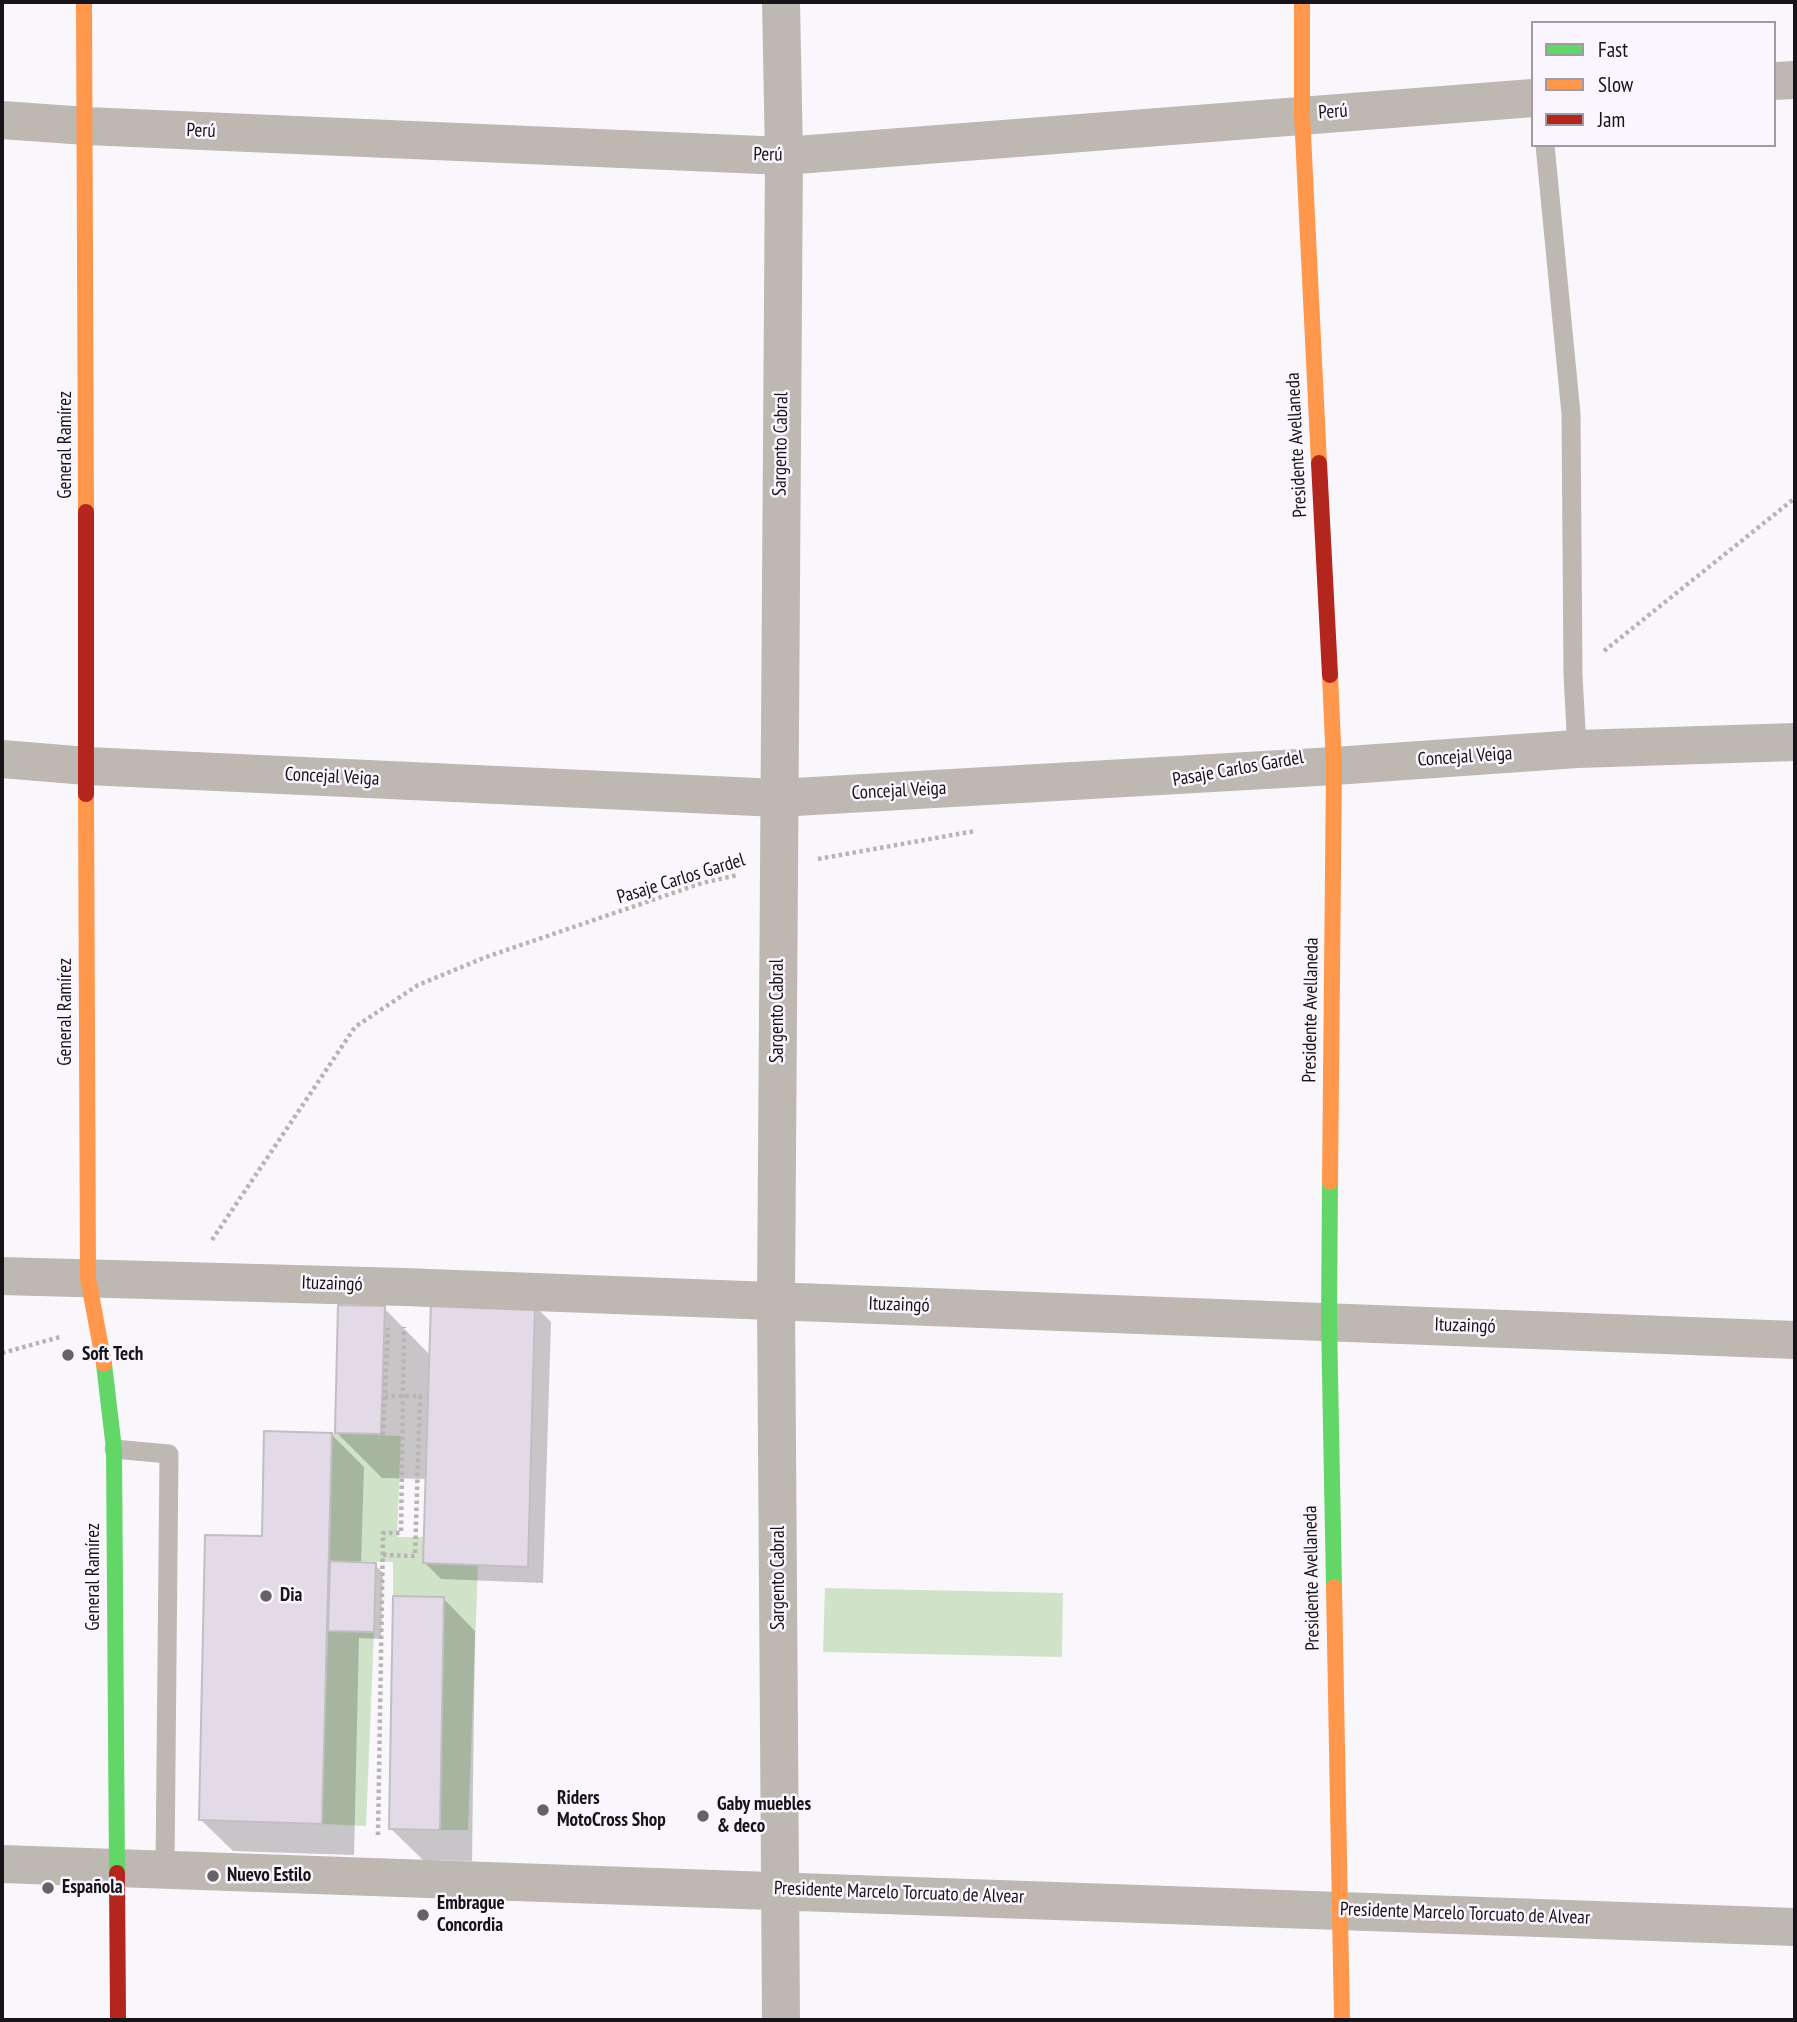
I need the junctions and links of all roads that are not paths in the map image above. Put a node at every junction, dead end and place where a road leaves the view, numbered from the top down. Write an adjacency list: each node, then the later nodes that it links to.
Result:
1 (84, 2): 9 (street, General Ramírez)
2 (781, 2): 11 (street, Sargento Cabral)
3 (1302, 2): 7 (street, Presidente Avellaneda)
4 (1795, 80): 5 (street)
5 (1776, 81)
6 (1531, 98): 7 (street, Perú)
7 (1302, 114): 11 (street, Perú); 16 (street, Presidente Avellaneda)
8 (2, 120): 9 (street, Perú)
9 (86, 126): 11 (street, Perú); 15 (street, General Ramírez)
10 (1545, 147): 13 (lane)
11 (784, 156): 17 (street, Sargento Cabral)
12 (1795, 742): 13 (street, Concejal Veiga)
13 (1577, 749): 16 (street, Concejal Veiga)
14 (2, 759): 15 (street, Concejal Veiga)
15 (87, 766): 17 (street, Concejal Veiga); 19 (street, General Ramírez)
16 (1334, 766): 17 (street, Concejal Veiga); 21 (street, Presidente Avellaneda)
17 (778, 798): 20 (street, Sargento Cabral)
18 (2, 1276): 19 (street, Ituzaingó)
19 (88, 1278): 20 (street, Ituzaingó); 23 (street, General Ramírez)
20 (776, 1300): 21 (street, Ituzaingó); 27 (street, Sargento Cabral)
21 (1329, 1320): 22 (street, Ituzaingó); 28 (street, Presidente Avellaneda)
22 (1795, 1340)
23 (114, 1449): 25 (lane); 26 (street, General Ramírez)
24 (2, 1864): 26 (street, Presidente Marcelo Torcuato de Alvear)
25 (164, 1867): 26 (street, Presidente Marcelo Torcuato de Alvear); 27 (street, Presidente Marcelo Torcuato de Alvear)
26 (116, 1868): 30 (street, General Ramírez)
27 (781, 1889): 28 (street, Presidente Marcelo Torcuato de Alvear); 31 (street, Sargento Cabral)
28 (1339, 1909): 29 (street, Presidente Marcelo Torcuato de Alvear); 32 (street, Presidente Avellaneda)
29 (1795, 1927)
30 (118, 2020)
31 (781, 2020)
32 (1342, 2020)

